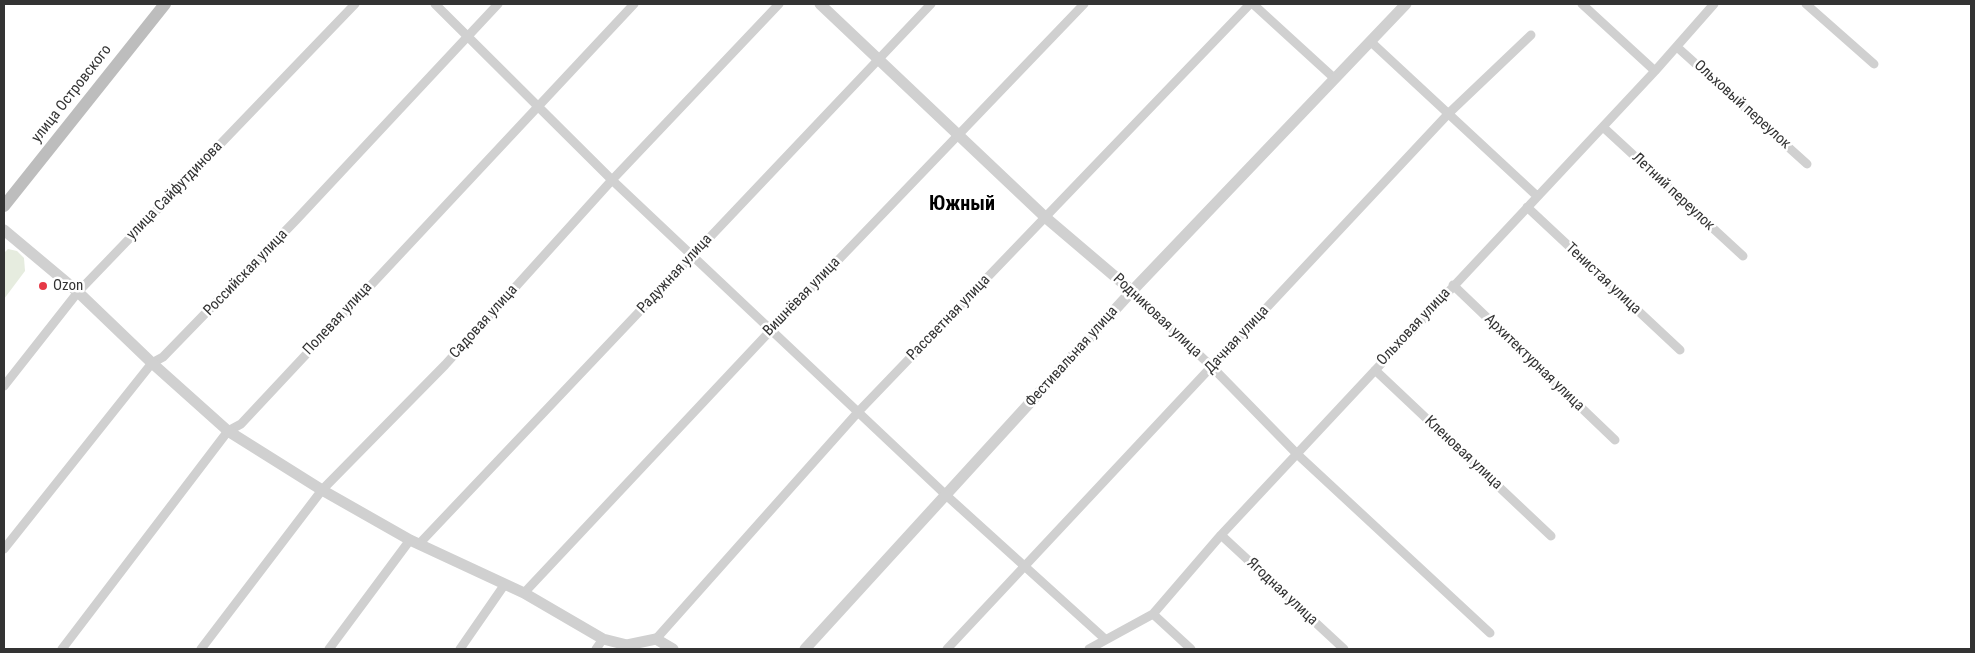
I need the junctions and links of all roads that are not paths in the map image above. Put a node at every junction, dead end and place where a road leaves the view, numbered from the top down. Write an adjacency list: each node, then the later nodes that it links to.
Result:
1 (166, 4): 31 (main road, улица Островского)
2 (354, 4): 38 (street, улица Сайфутдинова)
3 (434, 4): 17 (street)
4 (498, 4): 17 (street, Российская улица)
5 (634, 4): 24 (street, Полевая улица)
6 (779, 4): 29 (street, Садовая улица)
7 (820, 4): 20 (street, Родниковая улица)
8 (931, 4): 20 (street, Радужная улица)
9 (1084, 4): 27 (street, Вишнёвая улица)
10 (1250, 4): 33 (street, Рассветная улица)
11 (1254, 4): 23 (street)
12 (1406, 4): 18 (street, Фестивальная улица)
13 (1582, 4): 22 (street)
14 (1714, 4): 19 (street, Ольховая улица)
15 (1806, 4): 21 (street)
16 (1531, 35): 25 (street, Дачная улица)
17 (467, 37): 24 (street); 42 (street, Российская улица)
18 (1370, 41): 23 (street, Фестивальная улица); 25 (street)
19 (1677, 47): 22 (street, Ольховая улица); 28 (street, Ольховый переулок)
20 (878, 60): 27 (street, Родниковая улица); 35 (street, Радужная улица)
21 (1874, 64)
22 (1655, 71): 26 (street, Ольховая улица)
23 (1334, 78): 39 (street, Фестивальная улица)
24 (537, 107): 29 (street); 47 (street, Полевая улица)
25 (1449, 113): 30 (street); 43 (street, Дачная улица)
26 (1603, 127): 30 (street, Ольховая улица); 36 (street, Летний переулок)
27 (959, 133): 33 (street, Родниковая улица); 40 (street, Вишнёвая улица)
28 (1807, 164)
29 (612, 180): 35 (street); 50 (street, Садовая улица)
30 (1537, 196): 32 (street, Ольховая улица)
31 (4, 206)
32 (1527, 207): 37 (street, Ольховая улица); 41 (street, Тенистая улица)
33 (1046, 217): 39 (street, Родниковая улица); 46 (street, Рассветная улица)
34 (4, 230): 38 (street)
35 (693, 255): 40 (street); 54 (street, Радужная улица)
36 (1743, 256)
37 (1453, 285): 44 (street, Ольховая улица); 48 (street, Архитектурная улица)
38 (78, 292): 42 (street); 45 (street, улица Сайфутдинова)
39 (1132, 292): 43 (street, Родниковая улица); 51 (street, Фестивальная улица)
40 (772, 329): 46 (street); 58 (street, Вишнёвая улица)
41 (1680, 350)
42 (152, 363): 47 (street); 55 (street, Российская улица)
43 (1212, 367): 49 (street, Родниковая улица); 56 (street, Дачная улица)
44 (1375, 370): 49 (street, Ольховая улица); 53 (street, Кленовая улица)
45 (4, 386)
46 (859, 411): 51 (street); 62 (street, Рассветная улица)
47 (228, 431): 50 (street); 64 (street, Полевая улица)
48 (1615, 440)
49 (1297, 454): 52 (street, Ольховая улица); 60 (street, Родниковая улица)
50 (322, 490): 54 (street); 65 (street, Садовая улица)
51 (947, 496): 56 (street); 70 (street, Фестивальная улица)
52 (1221, 535): 59 (street, Ольховая улица); 74 (street, Ягодная улица)
53 (1551, 536)
54 (415, 542): 57 (street); 66 (street, Радужная улица)
55 (4, 549)
56 (1024, 565): 63 (street); 71 (street, Дачная улица)
57 (505, 584): 58 (street); 67 (street)
58 (524, 594): 61 (street)
59 (1153, 614): 63 (street, Ольховая улица); 73 (street)
60 (1490, 633)
61 (603, 639): 62 (street); 68 (street)
62 (656, 639): 69 (street)
63 (1106, 639): 72 (street, Ольховая улица)
64 (62, 649)
65 (200, 649)
66 (329, 649)
67 (460, 649)
68 (596, 649)
69 (673, 649)
70 (805, 649)
71 (947, 649)
72 (1089, 649)
73 (1191, 649)
74 (1344, 649)

